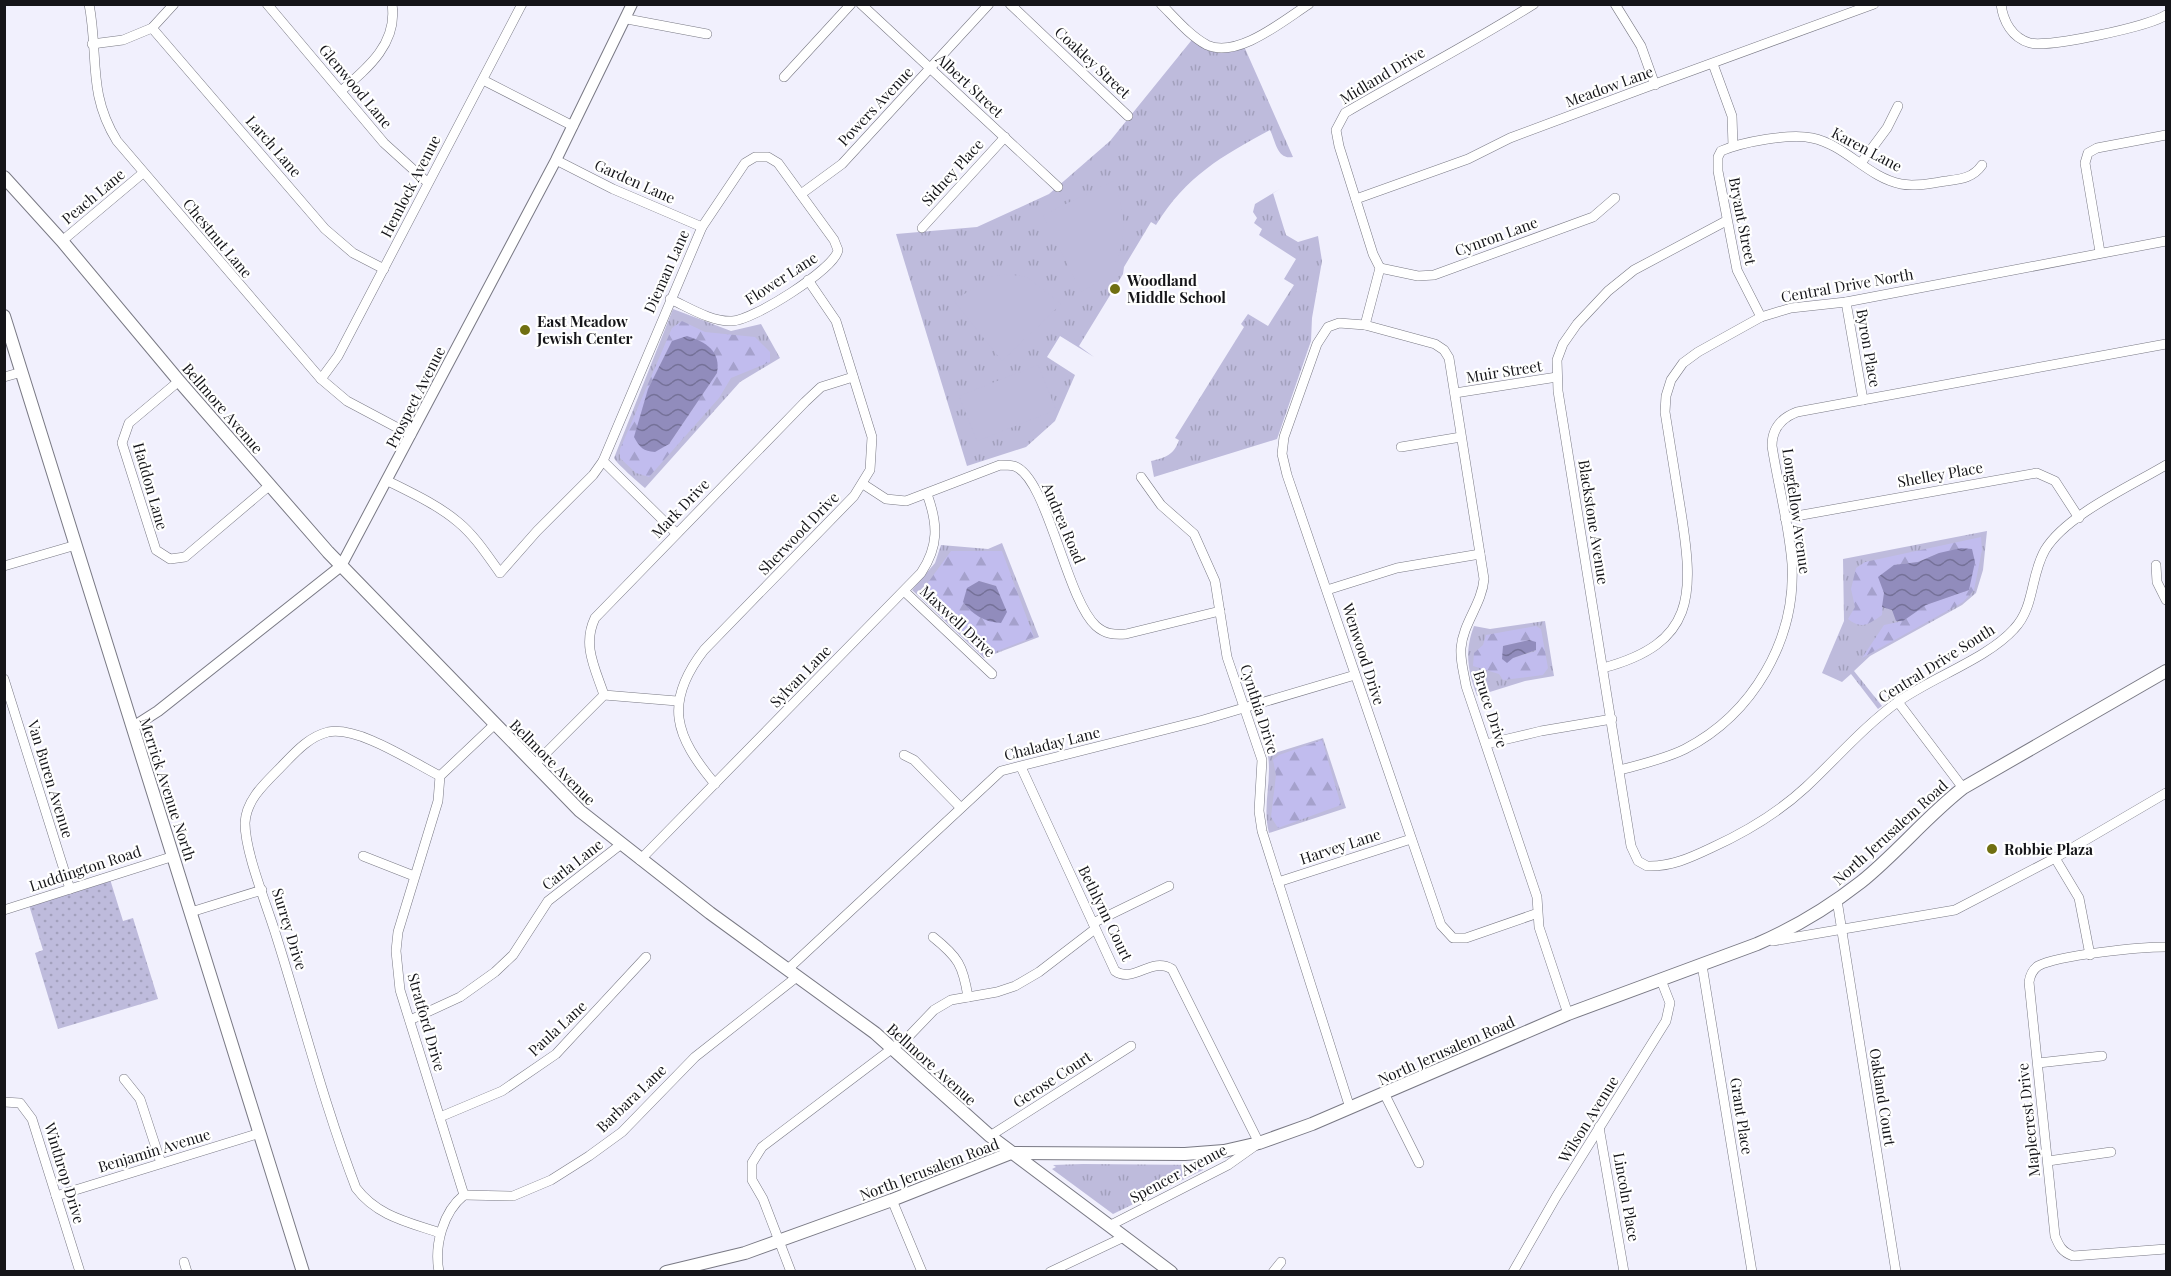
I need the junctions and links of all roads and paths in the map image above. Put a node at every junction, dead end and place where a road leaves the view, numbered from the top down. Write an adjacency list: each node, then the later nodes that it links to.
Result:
1 (89, 4): 23 (street, Chestnut Lane)
2 (174, 4): 21 (street)
3 (267, 4): 29 (street, Glenwood Lane)
4 (392, 4): 29 (street)
5 (522, 4): 27 (street, Hemlock Avenue)
6 (632, 4): 20 (street, Prospect Avenue)
7 (850, 4): 26 (street)
8 (861, 4): 25 (street, Albert Street)
9 (989, 4): 25 (street, Powers Avenue)
10 (1010, 4): 31 (street, Coakley Street)
11 (1161, 4): 12 (street)
12 (1309, 4)
13 (1534, 4): 45 (street, Midland Drive)
14 (1615, 4): 28 (street)
15 (1838, 4): 18 (street)
16 (1874, 4): 18 (street, Meadow Lane)
17 (2001, 4): 19 (street)
18 (1842, 15): 24 (street, Meadow Lane)
19 (2166, 15)
20 (627, 19): 22 (street); 32 (street, Prospect Avenue)
21 (152, 28): 23 (street); 53 (street, Larch Lane)
22 (707, 34)
23 (92, 44): 39 (street, Chestnut Lane)
24 (1713, 64): 28 (street, Meadow Lane); 35 (street)
25 (930, 68): 34 (street, Albert Street); 43 (street, Powers Avenue)
26 (784, 77)
27 (483, 80): 32 (street); 41 (street, Hemlock Avenue)
28 (1655, 85): 45 (street, Meadow Lane)
29 (341, 91): 41 (street, Glenwood Lane)
30 (1898, 106): 37 (street)
31 (1128, 116)
32 (573, 126): 36 (street, Prospect Avenue)
33 (2166, 135): 51 (street)
34 (1005, 137): 42 (street, Albert Street); 48 (street, Sidney Place)
35 (1733, 146): 37 (street, Karen Lane); 46 (street, Bryant Street)
36 (556, 160): 47 (street, Garden Lane); 69 (street, Prospect Avenue)
37 (1861, 163): 38 (street, Karen Lane)
38 (1982, 165)
39 (143, 173): 49 (street, Peach Lane); 65 (street, Chestnut Lane)
40 (4, 177): 49 (main road, Bellmore Avenue)
41 (428, 182): 53 (street, Hemlock Avenue)
42 (1058, 187)
43 (801, 194): 47 (street, Dieman Lane); 54 (street, Flower Lane)
44 (1616, 198): 52 (street, Cynron Lane)
45 (1356, 199): 52 (street, Midland Drive)
46 (1726, 221): 58 (street, Bryant Street); 64 (street, Blackstone Avenue)
47 (702, 227): 55 (street, Dieman Lane)
48 (922, 228)
49 (62, 241): 66 (main road, Bellmore Avenue)
50 (2166, 241): 51 (street, Central Drive North)
51 (2100, 252): 56 (street, Central Drive North)
52 (1380, 268): 59 (street)
53 (384, 269): 65 (street, Hemlock Avenue)
54 (808, 280): 55 (street, Flower Lane); 63 (street, Sherwood Drive)
55 (670, 299): 72 (street, Dieman Lane)
56 (1845, 302): 58 (street, Central Drive North); 68 (street, Byron Place)
57 (4, 316): 61 (main road, Merrick Avenue North)
58 (1761, 317): 91 (street, Central Drive North)
59 (1365, 325): 67 (street, Bruce Drive); 87 (street, Wenwood Drive)
60 (2166, 344): 68 (street, Longfellow Avenue)
61 (22, 372): 62 (street); 82 (main road, Merrick Avenue North)
62 (4, 377)
63 (853, 377): 76 (street, Sherwood Drive); 81 (street, Mark Drive)
64 (1557, 377): 67 (street, Muir Street); 91 (street, Blackstone Avenue)
65 (321, 379): 69 (street, Chestnut Lane)
66 (178, 381): 77 (main road, Bellmore Avenue); 77 (street, Haddon Lane)
67 (1455, 393): 70 (street, Bruce Drive)
68 (1863, 400): 79 (street, Longfellow Avenue)
69 (411, 435): 75 (street, Prospect Avenue)
70 (1461, 437): 71 (street); 83 (street, Bruce Drive)
71 (1401, 447)
72 (603, 461): 75 (street, Dieman Lane); 81 (street)
73 (2166, 465): 80 (street, Central Drive South)
74 (1141, 477): 90 (street, Cynthia Drive)
75 (388, 481): 86 (street, Prospect Avenue)
76 (863, 484): 78 (street, Andrea Road); 97 (street, Sherwood Drive)
77 (270, 485): 86 (main road, Bellmore Avenue)
78 (927, 494): 88 (street, Sylvan Lane); 90 (street, Andrea Road)
79 (1785, 518): 80 (street, Shelley Place); 109 (street, Longfellow Avenue)
80 (2079, 518): 98 (street, Central Drive South)
81 (676, 533): 96 (street, Mark Drive)
82 (76, 544): 85 (street); 104 (main road, Merrick Avenue North)
83 (1480, 554): 87 (street); 105 (street, Bruce Drive)
84 (2156, 565): 89 (street)
85 (4, 566)
86 (341, 566): 103 (main road, Bellmore Avenue); 104 (street, Prospect Avenue)
87 (1327, 590): 94 (street, Wenwood Drive)
88 (904, 591): 93 (street, Maxwell Drive); 111 (street, Sylvan Lane)
89 (2166, 600)
90 (1220, 611): 99 (street, Cynthia Drive)
91 (1603, 668): 102 (street, Blackstone Avenue)
92 (2166, 671): 112 (main road, North Jerusalem Road)
93 (992, 674)
94 (1355, 675): 99 (street, Chaladay Lane); 115 (street, Wenwood Drive)
95 (4, 679): 100 (street, Van Buren Avenue)
96 (604, 695): 97 (street); 107 (street)
97 (677, 701): 111 (street)
98 (1898, 702): 112 (street); 121 (street, Central Drive South)
99 (1244, 708): 108 (street, Chaladay Lane); 123 (street, Cynthia Drive)
100 (16, 715): 101 (street); 125 (street, Van Buren Avenue)
101 (4, 718)
102 (1612, 719): 105 (street); 109 (street, Blackstone Avenue)
103 (495, 724): 107 (main road, Bellmore Avenue); 110 (street)
104 (132, 727): 117 (main road, Merrick Avenue North)
105 (1486, 744): 130 (street, Bruce Drive)
106 (904, 755): 114 (street)
107 (534, 765): 116 (main road, Bellmore Avenue)
108 (1021, 767): 114 (street, Chaladay Lane); 131 (street, Bethlynn Court)
109 (1620, 770): 121 (street, Blackstone Avenue)
110 (440, 777): 122 (street, Stratford Drive); 126 (street, Surrey Drive)
111 (715, 784): 120 (street, Sylvan Lane)
112 (1963, 788): 127 (main road, North Jerusalem Road)
113 (2166, 793): 119 (street)
114 (960, 807): 139 (street, Chaladay Lane)
115 (1411, 839): 123 (street, Harvey Lane); 130 (street, Wenwood Drive)
116 (620, 845): 120 (main road, Bellmore Avenue); 143 (street, Carla Lane)
117 (174, 856): 125 (street, Luddington Road); 129 (main road, Merrick Avenue North)
118 (363, 856): 122 (street)
119 (2055, 858): 132 (street); 136 (street)
120 (640, 860): 139 (main road, Bellmore Avenue)
121 (1684, 861)
122 (414, 876): 143 (street, Stratford Drive)
123 (1278, 882): 151 (street, Cynthia Drive)
124 (1169, 886): 131 (street)
125 (70, 889): 128 (street, Luddington Road)
126 (262, 890): 129 (street); 166 (street, Surrey Drive)
127 (1837, 900): 132 (street, Oakland Court); 134 (main road, North Jerusalem Road)
128 (4, 910)
129 (191, 912): 154 (main road, Merrick Avenue North)
130 (1538, 914): 142 (street, Bruce Drive)
131 (1094, 926): 141 (street); 156 (street, Bethlynn Court)
132 (1841, 928): 134 (street); 183 (street, Oakland Court)
133 (933, 937): 141 (street)
134 (1757, 944): 138 (main road, North Jerusalem Road)
135 (2166, 947): 136 (street)
136 (2090, 955): 147 (street, Maplecrest Drive)
137 (646, 957): 152 (street, Paula Lane)
138 (1702, 965): 140 (main road, North Jerusalem Road); 182 (street, Grant Place)
139 (793, 973): 145 (main road, Bellmore Avenue); 162 (street, Barbara Lane)
140 (1660, 980): 142 (main road, North Jerusalem Road); 153 (street, Wilson Avenue)
141 (968, 997): 145 (street)
142 (1568, 1014): 149 (main road, North Jerusalem Road)
143 (410, 1020): 152 (street, Stratford Drive)
144 (1131, 1046): 155 (street, Gerose Court)
145 (892, 1048): 155 (main road, Bellmore Avenue); 168 (street)
146 (2102, 1056): 147 (street)
147 (2037, 1063): 159 (street, Maplecrest Drive)
148 (124, 1079): 160 (street)
149 (1384, 1093): 151 (main road, North Jerusalem Road); 161 (street)
150 (4, 1102): 163 (street, Winthrop Drive)
151 (1350, 1108): 156 (main road, North Jerusalem Road)
152 (440, 1117): 162 (street, Stratford Drive)
153 (1599, 1127): 180 (street, Wilson Avenue); 181 (street, Lincoln Place)
154 (260, 1133): 160 (street, Benjamin Avenue); 173 (main road, Merrick Avenue North)
155 (990, 1136): 158 (main road, Bellmore Avenue)
156 (1259, 1143): 158 (main road, North Jerusalem Road); 165 (street, Spencer Avenue)
157 (2111, 1152): 159 (street)
158 (1011, 1154): 164 (main road, North Jerusalem Road); 165 (main road, Bellmore Avenue)
159 (2048, 1161): 169 (street, Maplecrest Drive)
160 (161, 1163): 163 (street, Benjamin Avenue)
161 (1419, 1163)
162 (464, 1195): 166 (street)
163 (56, 1196): 172 (street, Winthrop Drive)
164 (892, 1200): 168 (main road, North Jerusalem Road); 177 (street)
165 (1109, 1226): 167 (main road, Bellmore Avenue)
166 (440, 1233): 174 (street)
167 (1124, 1237): 171 (street); 178 (main road, Bellmore Avenue)
168 (780, 1240): 175 (main road, North Jerusalem Road); 176 (street)
169 (2166, 1249)
170 (1281, 1262): 179 (street)
171 (1055, 1270)
172 (80, 1272)
173 (303, 1272)
174 (439, 1272)
175 (666, 1272)
176 (791, 1272)
177 (922, 1272)
178 (1171, 1272)
179 (1273, 1272)
180 (1513, 1272)
181 (1624, 1272)
182 (1752, 1272)
183 (1896, 1272)

